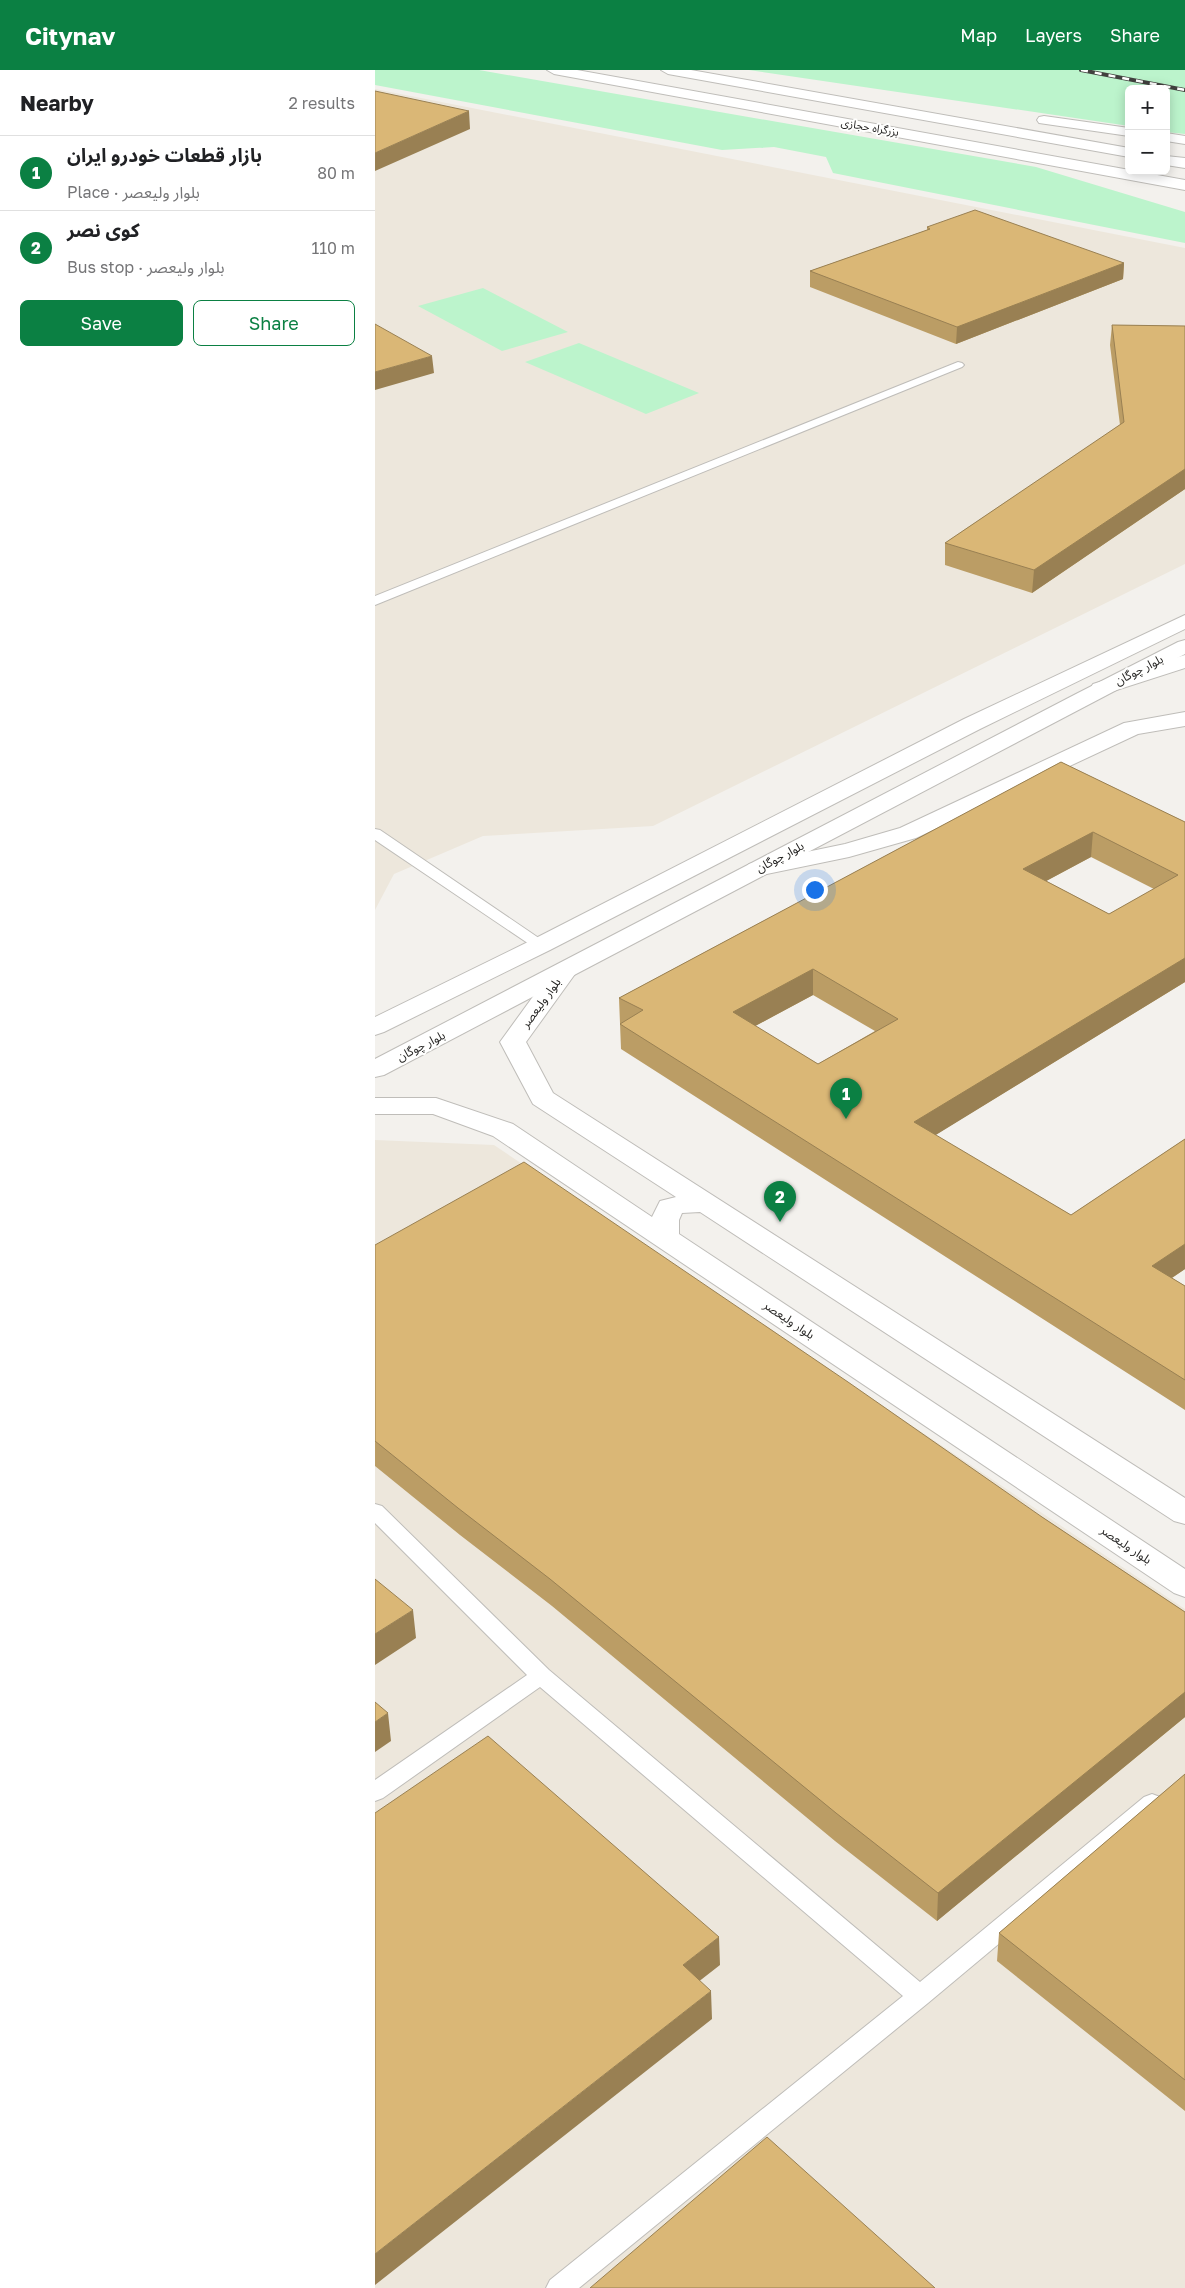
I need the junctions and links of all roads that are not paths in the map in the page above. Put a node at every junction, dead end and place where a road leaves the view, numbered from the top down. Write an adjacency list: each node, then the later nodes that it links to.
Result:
1 (554, 70): 9 (main road, بزرگراه حجازی)
2 (668, 70): 10 (main road, بزرگراه حجازی)
3 (701, 70): 4 (main road)
4 (943, 105)
5 (1030, 118): 6 (main road)
6 (1125, 131)
7 (1170, 138): 8 (main road)
8 (1185, 140)
9 (1002, 151): 13 (main road, بزرگراه حجازی); 14 (main road)
10 (1125, 152)
11 (1170, 161): 12 (main road)
12 (1185, 163)
13 (1185, 185)
14 (1185, 200)
15 (958, 365): 16 (lane)
16 (375, 601)
17 (1185, 621): 24 (main road, بلوار چوگان)
18 (1185, 646): 20 (main road, بلوار چوگان)
19 (1185, 661): 20 (main road)
20 (1101, 689): 23 (main road, بلوار چوگان)
21 (1185, 719): 23 (main road)
22 (375, 832): 24 (lane)
23 (757, 869): 25 (main road, بلوار چوگان)
24 (541, 945): 26 (main road, بلوار چوگان)
25 (562, 974): 27 (main road, بلوار چوگان); 29 (main road, بلوار ولیعصر)
26 (375, 1027)
27 (375, 1069)
28 (375, 1106): 30 (main road, بلوار ولیعصر)
29 (706, 1204): 30 (main road); 32 (main road, بلوار ولیعصر)
30 (665, 1238): 33 (main road, بلوار ولیعصر)
31 (375, 1511): 34 (lane)
32 (1185, 1512)
33 (1185, 1584)
34 (541, 1676): 36 (lane); 37 (lane)
35 (1166, 1791): 37 (lane)
36 (375, 1792)
37 (920, 1996): 38 (lane)
38 (559, 2288)

